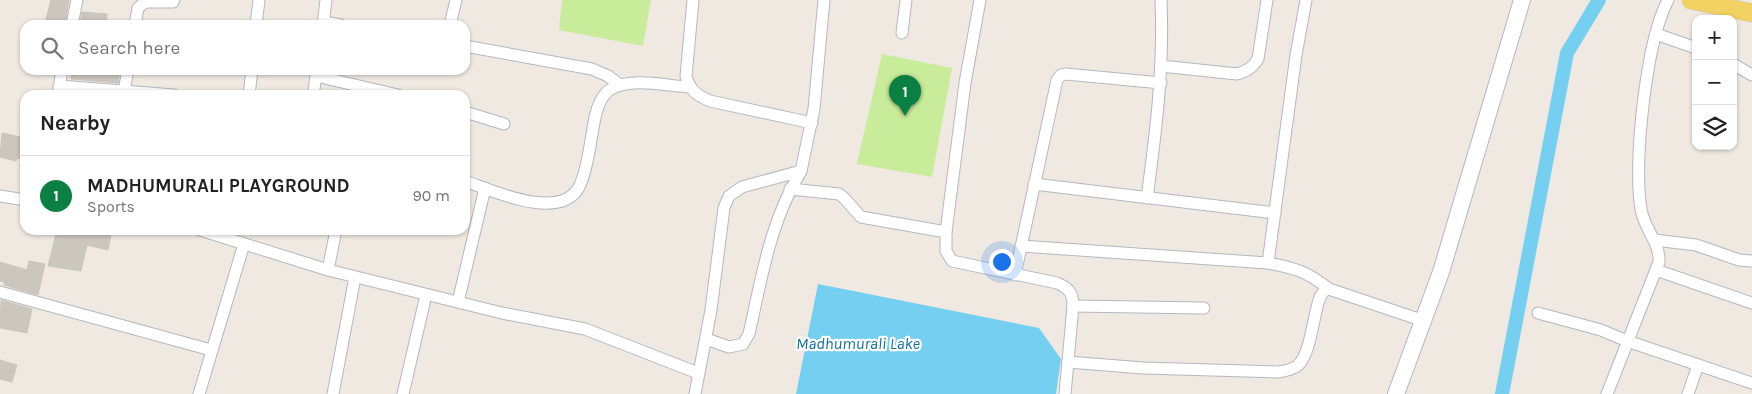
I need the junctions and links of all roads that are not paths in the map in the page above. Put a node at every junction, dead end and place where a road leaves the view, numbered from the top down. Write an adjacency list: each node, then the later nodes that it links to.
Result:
1 (77, 0): 17 (street)
2 (174, 0): 18 (street)
3 (259, 0): 19 (street)
4 (326, 0): 20 (street)
5 (456, 0): 21 (street)
6 (693, 0): 36 (street)
7 (824, 0): 43 (street)
8 (906, 0): 22 (street)
9 (980, 0): 54 (street)
10 (1161, 0): 26 (street)
11 (1267, 0): 26 (street)
12 (1306, 0): 53 (street)
13 (1522, 0): 74 (street)
14 (1668, 0): 23 (street)
15 (1691, 0): 16 (main road)
16 (1752, 13)
17 (73, 20)
18 (136, 20)
19 (257, 20)
20 (324, 20)
21 (451, 20)
22 (902, 33)
23 (1656, 34): 25 (street); 57 (street)
24 (470, 47): 35 (street)
25 (1692, 47)
26 (1161, 66): 34 (street)
27 (1737, 66): 33 (street)
28 (61, 75): 37 (street)
29 (127, 75): 38 (street)
30 (251, 75): 39 (street)
31 (316, 75): 40 (street)
32 (323, 75): 41 (street)
33 (1752, 75)
34 (1161, 84): 47 (street); 51 (street)
35 (620, 85): 36 (street); 48 (street)
36 (690, 87): 43 (street)
37 (59, 90)
38 (124, 90)
39 (250, 90)
40 (314, 90)
41 (379, 90)
42 (470, 114): 44 (street)
43 (812, 123): 45 (street)
44 (504, 124)
45 (801, 170): 49 (street); 75 (street)
46 (470, 184): 48 (street)
47 (1034, 184): 51 (street); 59 (street)
48 (485, 188): 69 (street)
49 (790, 189): 54 (street); 75 (street)
50 (0, 196): 52 (street)
51 (1148, 198): 53 (street)
52 (20, 199)
53 (1275, 213): 61 (street)
54 (946, 232): 64 (street)
55 (216, 235): 58 (street)
56 (335, 235): 62 (street)
57 (1655, 240): 60 (street); 63 (street)
58 (244, 244): 62 (street); 77 (street)
59 (1022, 246): 61 (street); 64 (street)
60 (1752, 260)
61 (1268, 263): 66 (street)
62 (328, 270): 65 (street)
63 (1656, 270): 70 (street); 76 (street)
64 (1015, 275): 71 (street)
65 (354, 277): 68 (street); 83 (street)
66 (1329, 289): 74 (street); 78 (street)
67 (0, 292): 77 (street)
68 (426, 295): 69 (street); 84 (street)
69 (458, 302): 80 (street)
70 (1752, 303)
71 (1073, 306): 72 (street); 78 (street)
72 (1204, 308)
73 (1538, 313): 76 (street)
74 (1424, 321): 87 (street)
75 (706, 339): 80 (street)
76 (1627, 341): 79 (street); 88 (street)
77 (211, 350): 82 (street)
78 (1068, 362): 86 (street)
79 (1698, 365): 81 (street); 89 (street)
80 (698, 373): 85 (street)
81 (1752, 383)
82 (200, 394)
83 (333, 394)
84 (404, 394)
85 (694, 394)
86 (1065, 394)
87 (1396, 394)
88 (1607, 394)
89 (1688, 394)

